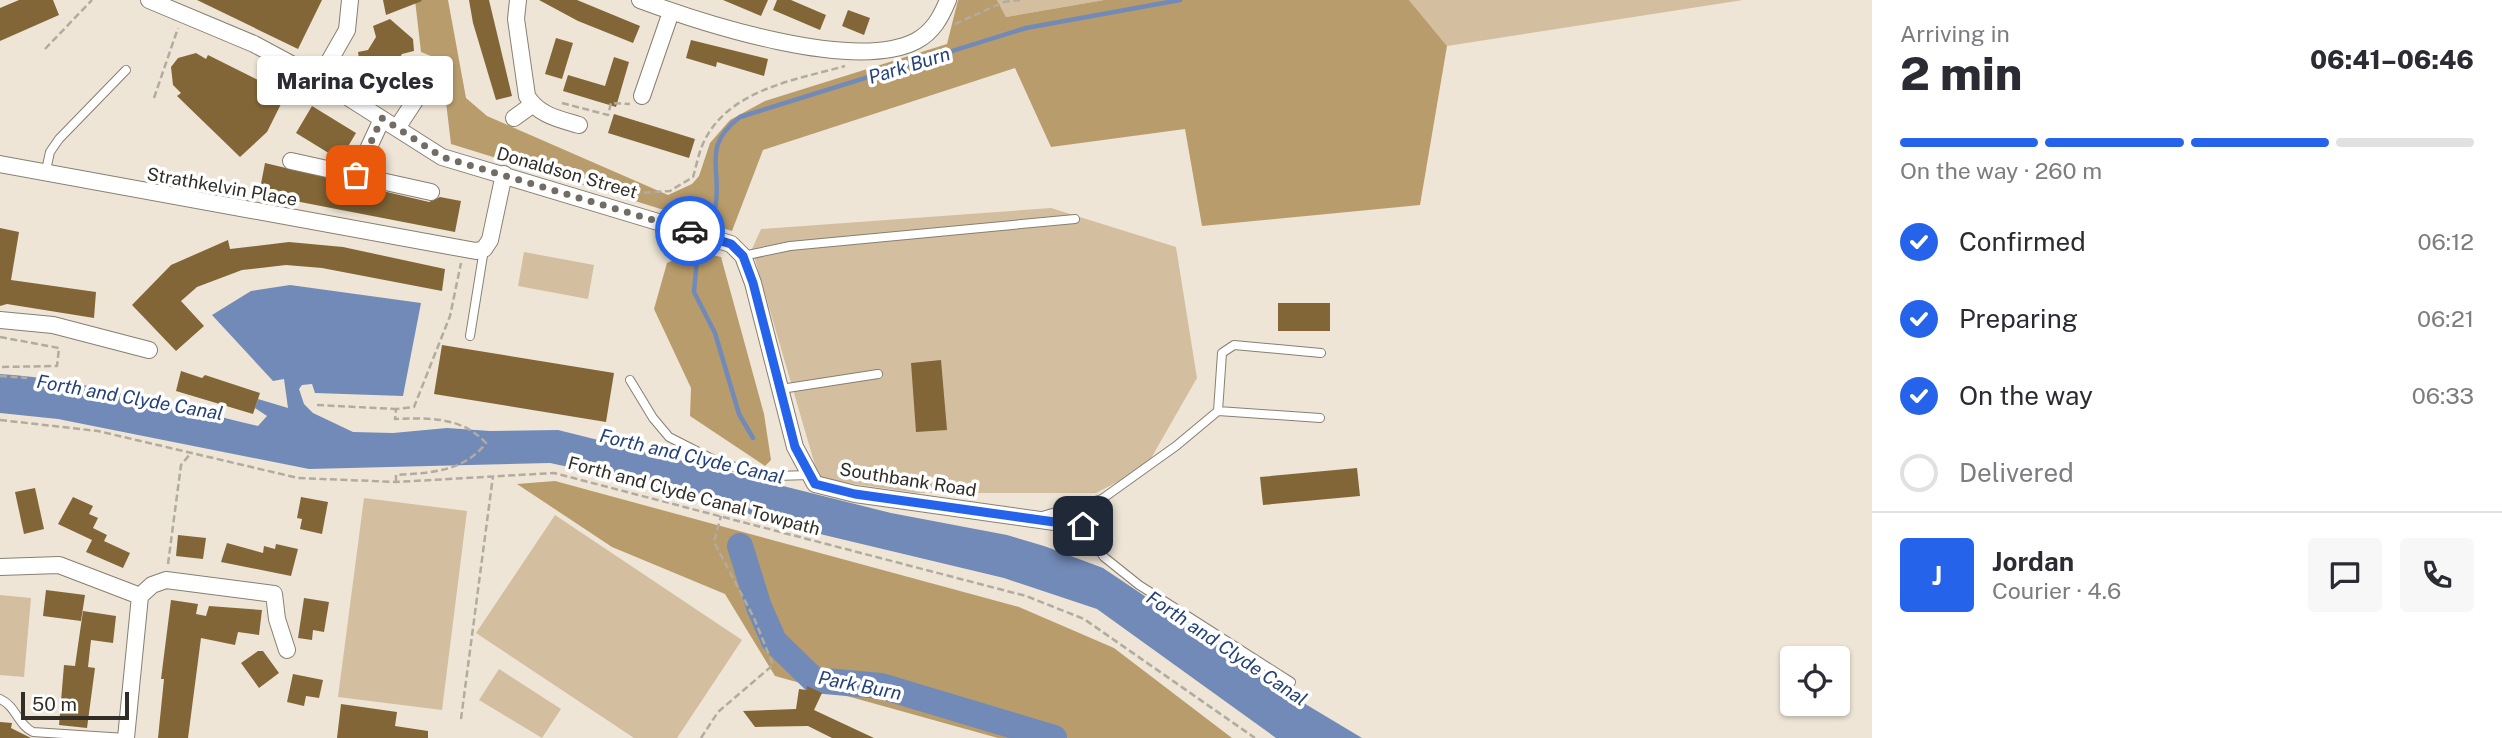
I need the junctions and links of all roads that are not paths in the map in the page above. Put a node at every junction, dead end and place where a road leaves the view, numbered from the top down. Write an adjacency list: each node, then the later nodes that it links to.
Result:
1 (149, 0): 9 (street, Donaldson Street)
2 (350, 0): 9 (street)
3 (518, 0): 11 (street)
4 (640, 0): 6 (street)
5 (948, 0): 6 (street)
6 (671, 12): 10 (street)
7 (126, 70): 19 (lane)
8 (435, 70): 15 (street)
9 (318, 79): 12 (street, Donaldson Street)
10 (642, 96)
11 (534, 106): 13 (street); 14 (street)
12 (382, 118): 15 (street, Donaldson Street); 20 (street)
13 (513, 118)
14 (579, 125)
15 (397, 128): 18 (street, Donaldson Street)
16 (291, 161): 20 (street)
17 (0, 164): 19 (street, Strathkelvin Place)
18 (503, 174): 23 (street); 24 (street, Donaldson Street)
19 (45, 175): 23 (street, Strathkelvin Place)
20 (356, 175): 21 (street)
21 (431, 192)
22 (1075, 219): 24 (lane)
23 (484, 249): 26 (lane)
24 (737, 250): 31 (street)
25 (0, 320): 27 (street)
26 (470, 336)
27 (149, 351)
28 (1321, 353): 32 (lane)
29 (878, 374): 31 (lane)
30 (630, 380): 34 (lane)
31 (781, 389): 34 (street)
32 (1218, 411): 33 (lane); 35 (lane)
33 (1320, 418)
34 (810, 475): 35 (street, Southbank Road)
35 (1032, 519): 36 (street, Southbank Road)
36 (1083, 526): 40 (lane)
37 (0, 567): 38 (street)
38 (139, 597): 39 (street); 42 (street)
39 (287, 650)
40 (1291, 682)
41 (0, 699): 42 (lane)
42 (126, 738)

